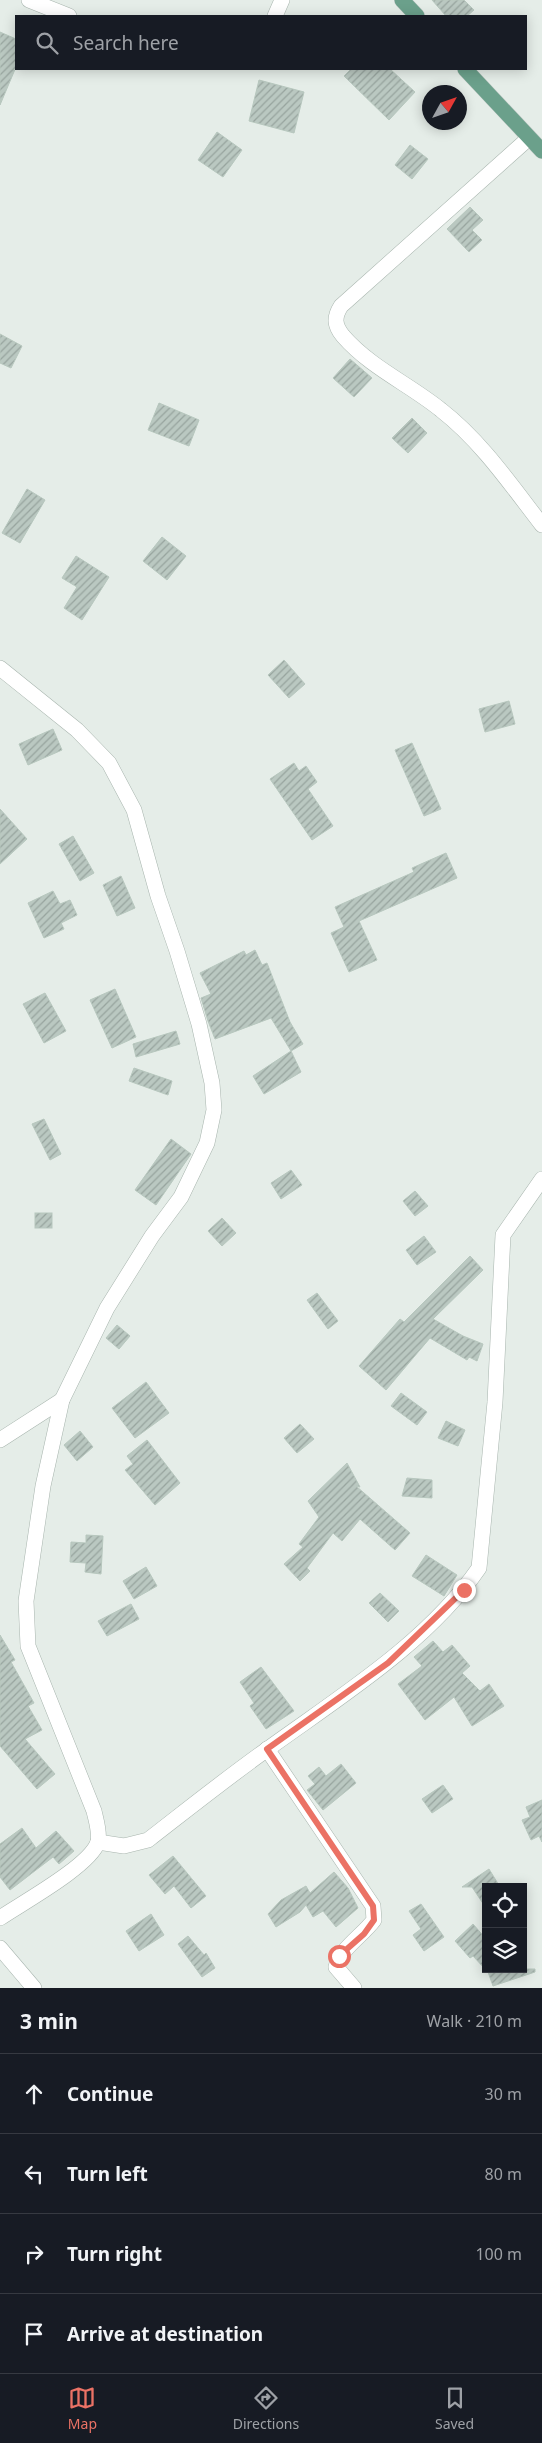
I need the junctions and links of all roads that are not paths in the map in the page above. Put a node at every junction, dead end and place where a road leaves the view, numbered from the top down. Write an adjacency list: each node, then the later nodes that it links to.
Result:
1 (29, 0): 4 (street)
2 (282, 0): 5 (street)
3 (402, 0): 6 (main road)
4 (66, 15)
5 (275, 15)
6 (416, 15)
7 (466, 70): 8 (main road)
8 (529, 138): 9 (main road); 10 (street)
9 (542, 152)
10 (542, 525)
11 (0, 668): 13 (street)
12 (542, 1179): 15 (street)
13 (62, 1400): 14 (street); 16 (street)
14 (0, 1440)
15 (267, 1749): 16 (street); 20 (street)
16 (98, 1842): 17 (street)
17 (0, 1918)
18 (0, 1948): 19 (street)
19 (34, 1988)
20 (354, 1988)

